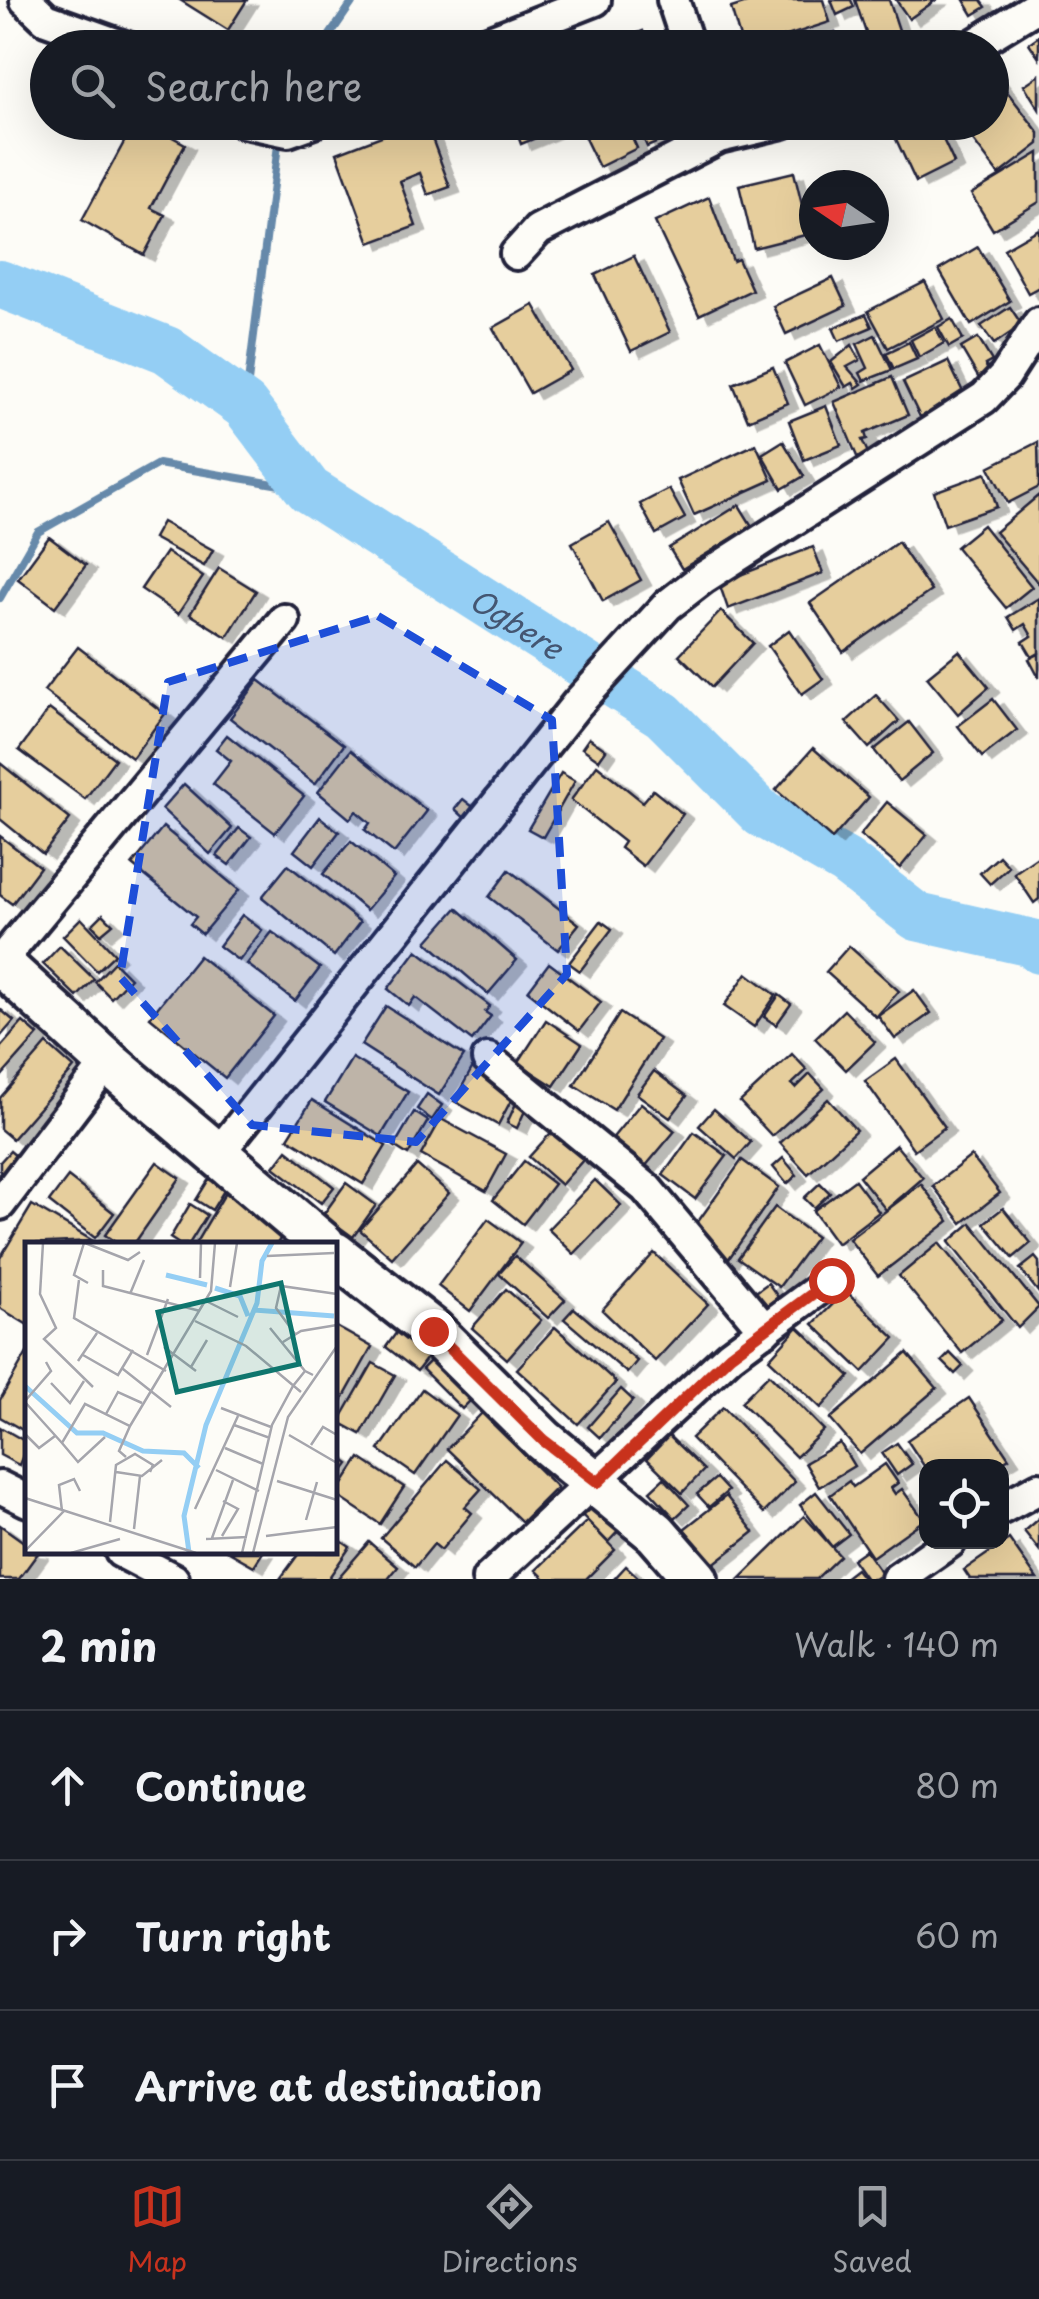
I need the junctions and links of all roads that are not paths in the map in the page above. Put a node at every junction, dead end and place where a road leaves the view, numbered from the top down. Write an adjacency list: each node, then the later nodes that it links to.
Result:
1 (26, 0): 5 (street)
2 (595, 0): 6 (street)
3 (673, 0): 7 (street)
4 (1039, 5): 8 (street)
5 (77, 30)
6 (519, 30)
7 (683, 30)
8 (998, 30)
9 (699, 140): 10 (street)
10 (516, 254)
11 (1039, 323): 16 (street)
12 (284, 620): 13 (street)
13 (0, 963): 15 (street)
14 (488, 1059): 21 (street)
15 (108, 1062): 16 (street); 17 (street)
16 (217, 1155): 18 (street)
17 (0, 1204)
18 (320, 1242)
19 (338, 1256): 22 (street)
20 (831, 1280): 21 (street)
21 (765, 1330): 22 (street)
22 (598, 1482): 30 (street); 31 (street)
23 (0, 1487): 25 (street)
24 (1039, 1488): 26 (street)
25 (25, 1500)
26 (1009, 1504)
27 (940, 1549): 32 (street)
28 (127, 1554): 29 (street)
29 (161, 1566)
30 (488, 1579)
31 (696, 1579)
32 (897, 1579)

